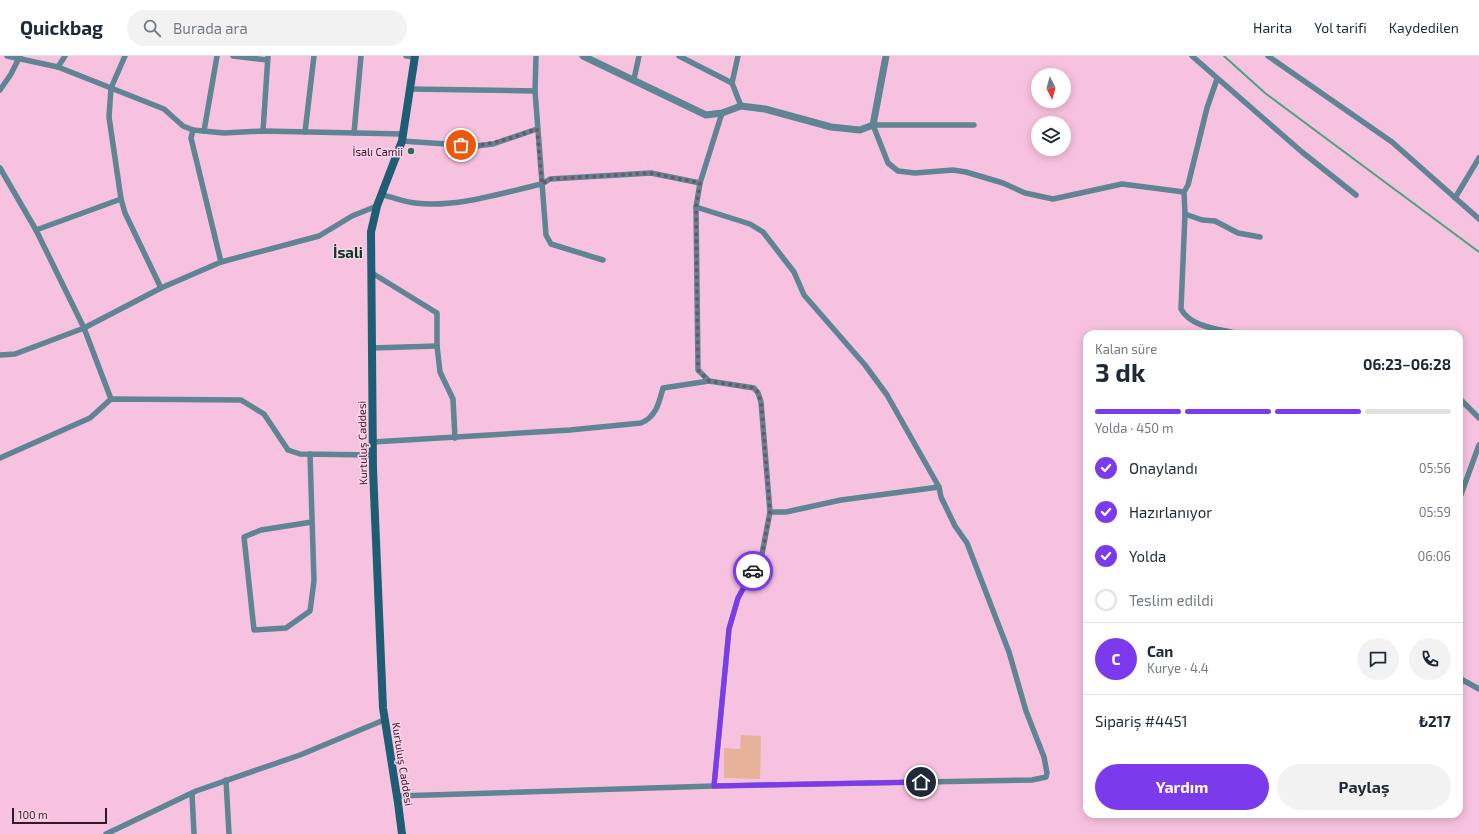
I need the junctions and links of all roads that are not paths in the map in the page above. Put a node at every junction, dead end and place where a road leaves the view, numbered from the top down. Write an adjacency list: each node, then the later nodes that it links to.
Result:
1 (7, 56): 18 (street)
2 (65, 56): 20 (street)
3 (125, 56): 24 (street)
4 (217, 56): 34 (street)
5 (233, 56): 19 (street)
6 (314, 56): 36 (street)
7 (361, 56): 37 (street)
8 (406, 56): 9 (street)
9 (415, 56): 25 (main road, Kurtuluş Caddesi)
10 (536, 56): 27 (street)
11 (583, 56): 21 (street)
12 (639, 56): 21 (street)
13 (679, 56): 23 (street)
14 (738, 56): 23 (street)
15 (886, 56): 30 (street)
16 (1192, 56): 22 (street)
17 (1268, 56): 47 (street)
18 (19, 57): 20 (street); 26 (street)
19 (267, 58): 35 (street)
20 (58, 67): 24 (street)
21 (634, 79): 29 (street)
22 (1217, 79): 43 (street); 45 (street)
23 (732, 83): 28 (street)
24 (111, 88): 33 (street); 46 (street)
25 (410, 89): 27 (street); 38 (main road, Kurtuluş Caddesi)
26 (0, 90)
27 (535, 91): 32 (street)
28 (741, 106): 29 (street); 30 (street)
29 (722, 113): 41 (street)
30 (873, 125): 31 (street); 43 (street)
31 (974, 125)
32 (537, 129): 38 (street); 42 (street)
33 (193, 130): 34 (street); 55 (street)
34 (204, 131): 35 (street)
35 (263, 131): 36 (street)
36 (305, 132): 37 (street)
37 (354, 133): 38 (street)
38 (402, 138): 44 (main road, Kurtuluş Caddesi)
39 (1479, 158): 47 (street)
40 (0, 168): 52 (street)
41 (700, 183): 42 (street); 49 (street)
42 (542, 184): 44 (street); 54 (street)
43 (1184, 192): 50 (street)
44 (382, 195): 48 (main road, Kurtuluş Caddesi)
45 (1356, 195)
46 (121, 198): 52 (street); 57 (street)
47 (1455, 198): 51 (street)
48 (377, 206): 55 (street); 56 (main road, Kurtuluş Caddesi)
49 (696, 207): 63 (street); 73 (street)
50 (1186, 214): 53 (street); 59 (street)
51 (1479, 219)
52 (36, 230): 58 (street)
53 (1260, 237)
54 (603, 260)
55 (221, 262): 57 (street)
56 (372, 273): 60 (street); 61 (main road, Kurtuluş Caddesi)
57 (161, 288): 58 (street)
58 (84, 328): 62 (street); 64 (street)
59 (1224, 330)
60 (437, 346): 61 (street); 67 (street)
61 (372, 348): 68 (main road, Kurtuluş Caddesi)
62 (0, 355)
63 (709, 381): 67 (street); 75 (street)
64 (111, 399): 70 (street); 72 (street)
65 (1463, 402): 66 (street)
66 (1479, 418)
67 (455, 438): 68 (street)
68 (372, 442): 71 (main road, Kurtuluş Caddesi)
69 (1479, 445): 74 (street)
70 (310, 454): 71 (street); 76 (street)
71 (373, 455): 79 (main road, Kurtuluş Caddesi)
72 (0, 458)
73 (939, 487): 75 (street); 81 (street)
74 (1463, 489)
75 (770, 512): 81 (street)
76 (312, 522): 76 (street)
77 (1463, 680): 78 (street)
78 (1479, 689)
79 (384, 720): 80 (street); 83 (main road, Kurtuluş Caddesi)
80 (226, 780): 82 (street); 86 (street)
81 (714, 786): 83 (street)
82 (192, 794): 84 (street); 85 (street)
83 (397, 796): 87 (main road, Kurtuluş Caddesi)
84 (106, 834)
85 (194, 834)
86 (229, 834)
87 (402, 834)

